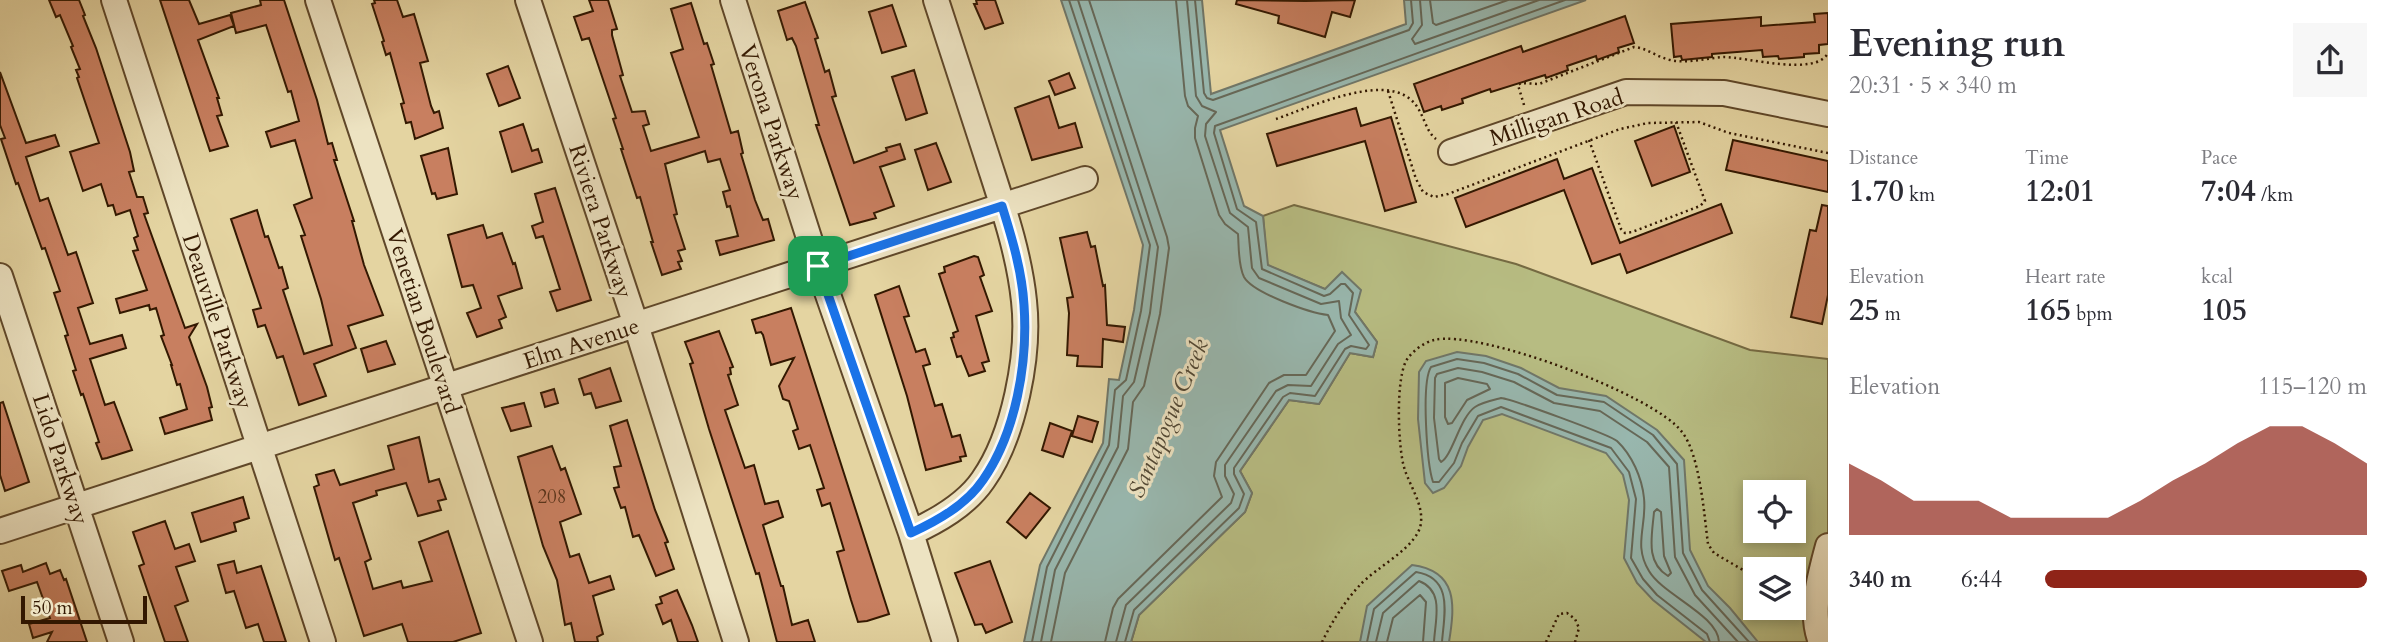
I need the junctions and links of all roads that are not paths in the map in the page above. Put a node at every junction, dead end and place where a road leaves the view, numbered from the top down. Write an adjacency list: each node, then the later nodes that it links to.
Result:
1 (114, 0): 14 (street, Deauville Parkway)
2 (318, 0): 13 (street, Venetian Boulevard)
3 (528, 0): 12 (street, Riviera Parkway)
4 (733, 0): 10 (street, Verona Parkway)
5 (936, 0): 9 (street)
6 (1828, 114): 7 (street, Milligan Road)
7 (1451, 152)
8 (1085, 179): 9 (street, Elm Avenue)
9 (1002, 206): 10 (street, Elm Avenue); 17 (street)
10 (818, 266): 12 (street, Elm Avenue); 17 (street, Verona Parkway)
11 (0, 275): 15 (street, Lido Parkway)
12 (636, 325): 13 (street, Elm Avenue); 22 (street, Riviera Parkway)
13 (446, 386): 14 (street, Elm Avenue); 21 (street, Venetian Boulevard)
14 (259, 447): 15 (street, Elm Avenue); 20 (street, Deauville Parkway)
15 (77, 506): 16 (street, Elm Avenue); 19 (street, Lido Parkway)
16 (0, 531)
17 (911, 533): 23 (street, Verona Parkway)
18 (1828, 546): 24 (street)
19 (121, 642)
20 (323, 642)
21 (530, 642)
22 (736, 642)
23 (945, 642)
24 (1821, 642)

